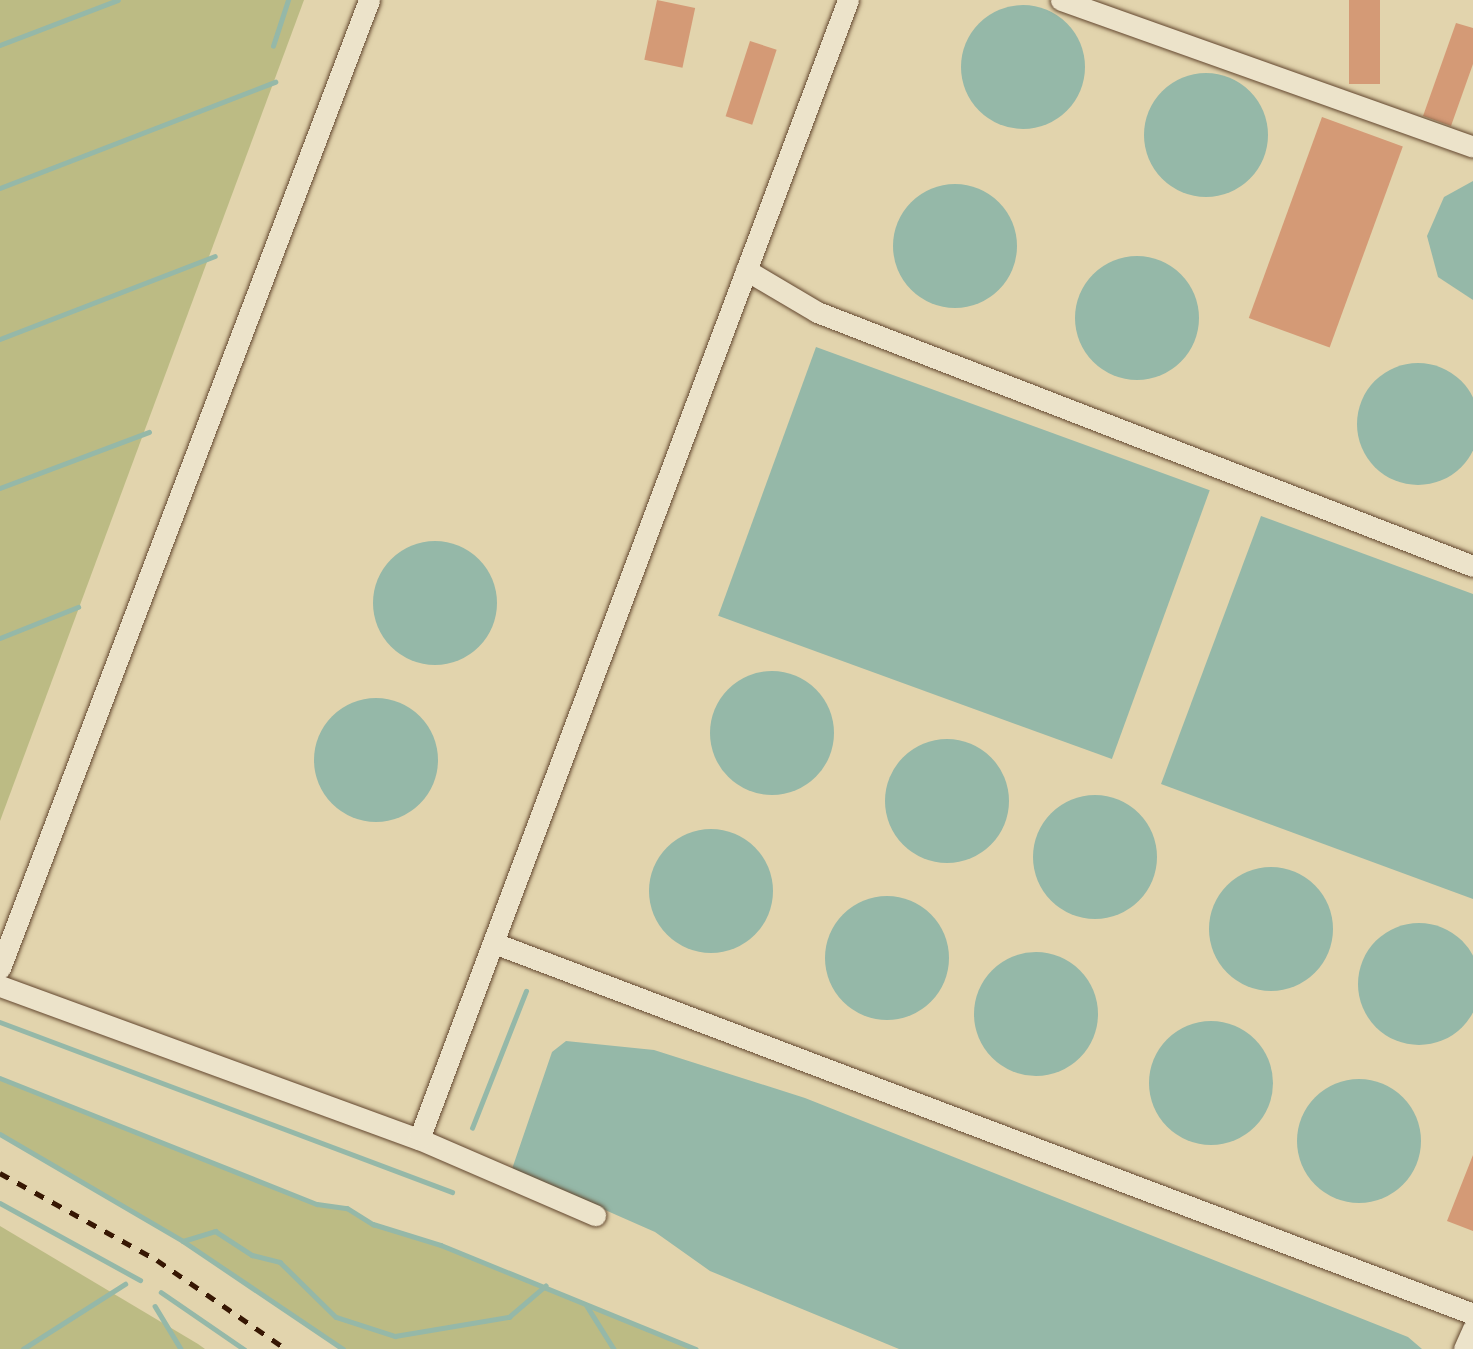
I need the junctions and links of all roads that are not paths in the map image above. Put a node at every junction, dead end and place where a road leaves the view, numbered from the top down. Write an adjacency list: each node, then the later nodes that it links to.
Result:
1 (369, 0): 8 (lane)
2 (848, 0): 5 (lane)
3 (1061, 0): 4 (lane)
4 (1473, 147)
5 (746, 270): 6 (lane); 7 (lane)
6 (1473, 566)
7 (494, 943): 10 (lane); 12 (lane)
8 (0, 968)
9 (0, 986): 10 (lane)
10 (419, 1138): 11 (lane)
11 (595, 1215)
12 (1473, 1314)
13 (1473, 1329): 14 (lane)
14 (1464, 1349)

